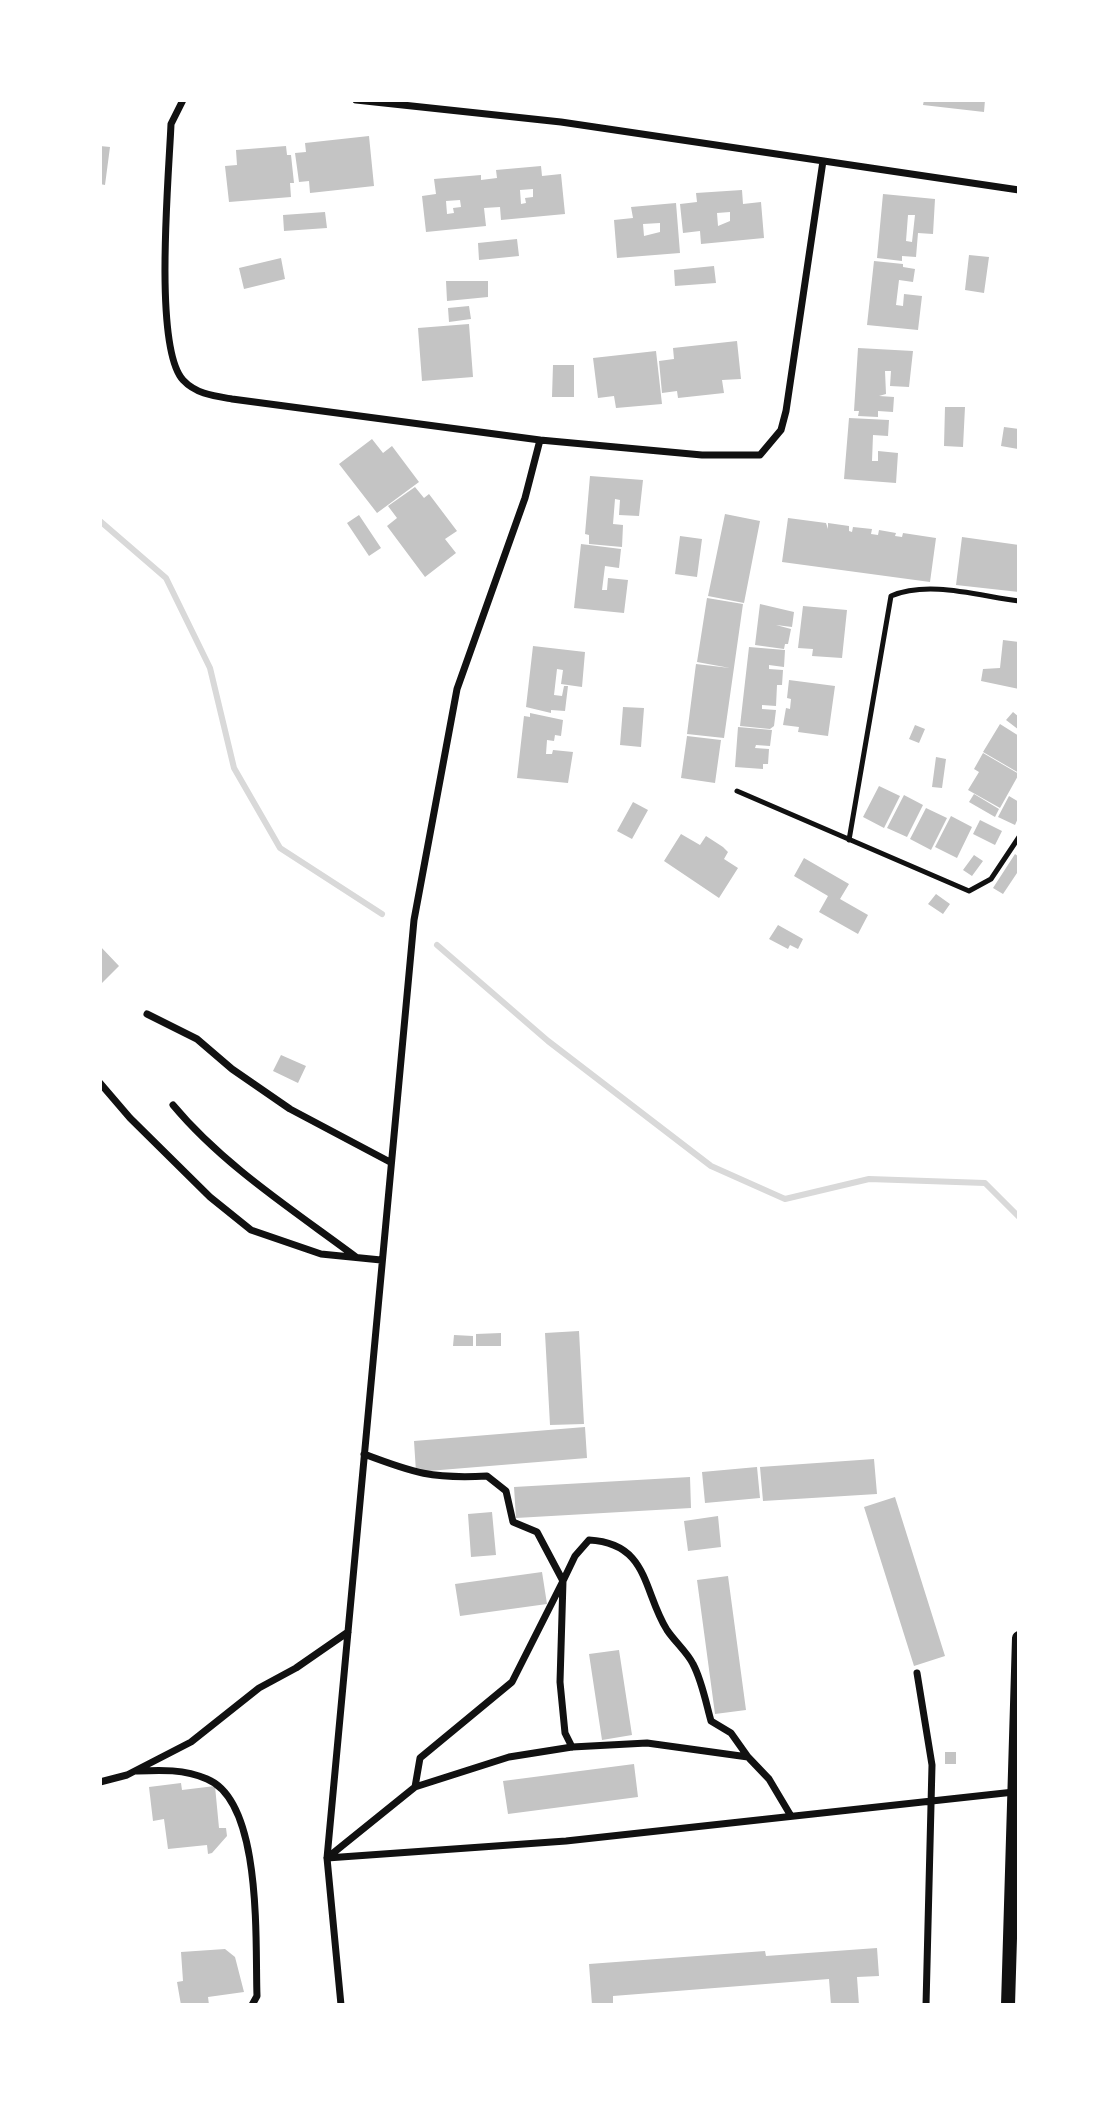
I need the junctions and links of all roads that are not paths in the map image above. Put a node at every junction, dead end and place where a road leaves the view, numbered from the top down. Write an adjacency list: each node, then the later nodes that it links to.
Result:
1 (183, 100): 5 (street)
2 (356, 100): 3 (street)
3 (823, 161): 4 (street); 5 (street)
4 (1019, 190)
5 (540, 440): 13 (street)
6 (1019, 601): 9 (lane)
7 (737, 791): 9 (lane)
8 (1019, 837): 9 (lane)
9 (849, 840)
10 (147, 1014): 13 (street)
11 (100, 1083): 14 (street)
12 (173, 1105): 14 (street)
13 (390, 1162): 15 (street)
14 (356, 1257): 15 (street)
15 (381, 1260): 16 (street)
16 (364, 1454): 17 (street); 18 (street)
17 (563, 1581): 21 (street); 22 (street); 25 (street)
18 (348, 1632): 23 (street); 29 (street)
19 (1019, 1638): 26 (main road)
20 (918, 1673): 27 (street)
21 (572, 1747): 22 (street); 25 (street)
22 (748, 1757): 28 (street)
23 (137, 1771): 24 (street); 30 (street)
24 (100, 1782)
25 (415, 1787): 29 (street)
26 (1014, 1792): 27 (street); 33 (main road)
27 (932, 1801): 28 (street); 32 (street)
28 (791, 1816): 29 (street)
29 (327, 1858): 31 (street)
30 (252, 2005)
31 (341, 2005)
32 (926, 2005)
33 (1008, 2005)

